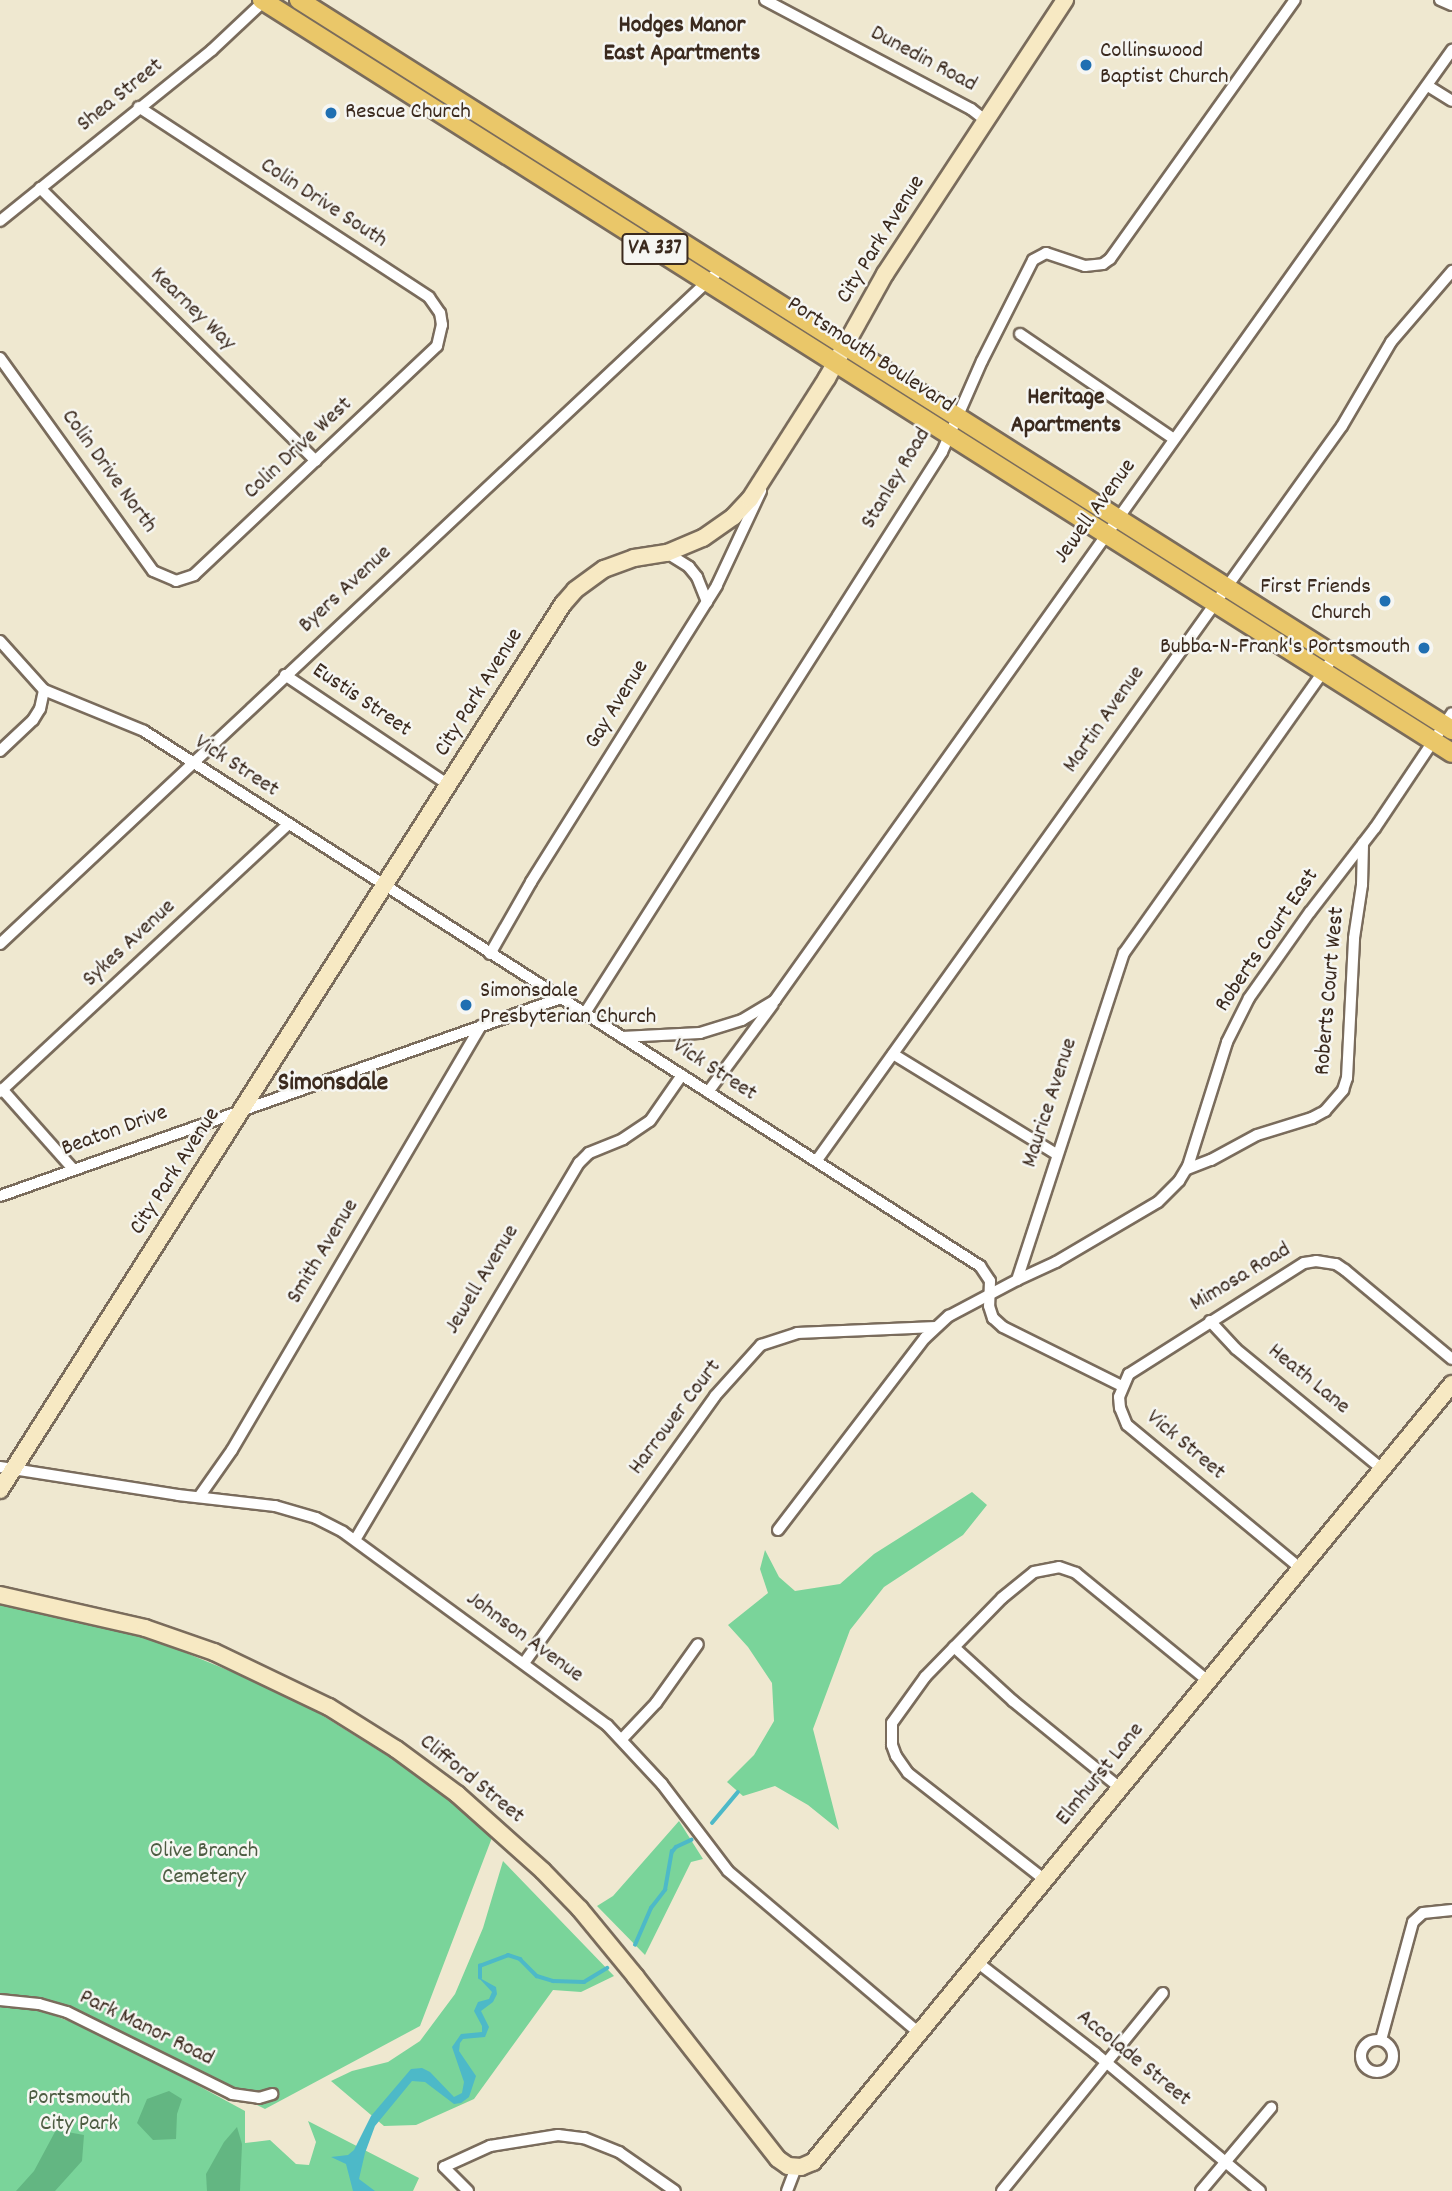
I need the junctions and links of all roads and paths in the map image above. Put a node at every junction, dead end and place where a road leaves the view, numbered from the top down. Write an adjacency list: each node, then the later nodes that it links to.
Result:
1 (263, 0): 11 (street, Shea Street); 17 (main road, Portsmouth Boulevard / VA 337)
2 (299, 0): 15 (main road, Portsmouth Boulevard / VA 337)
3 (765, 0): 12 (street, Dunedin Road)
4 (1065, 0): 12 (street, City Park Avenue)
5 (1295, 0): 23 (street, Stanley Road)
6 (1440, 0): 7 (street)
7 (1452, 5)
8 (1452, 50): 9 (street, Jewell Avenue)
9 (1428, 86): 10 (street); 25 (street, Jewell Avenue)
10 (1452, 101)
11 (139, 107): 13 (street, Shea Street); 20 (street, Colin Drive South)
12 (985, 120): 19 (street, City Park Avenue)
13 (40, 188): 14 (street, Shea Street); 26 (street, Kearney Way)
14 (0, 221)
15 (722, 268): 17 (street, Byers Avenue); 19 (main road, Portsmouth Boulevard / VA 337)
16 (1452, 271): 32 (street, Martin Avenue)
17 (707, 282): 22 (main road, Portsmouth Boulevard / VA 337); 38 (street, Byers Avenue)
18 (1020, 334): 25 (street)
19 (844, 347): 22 (street, City Park Avenue); 23 (main road, Portsmouth Boulevard / VA 337)
20 (428, 356): 26 (street, Colin Drive West)
21 (0, 358): 31 (street, Colin Drive North)
22 (835, 363): 24 (main road, Portsmouth Boulevard / VA 337); 27 (street, City Park Avenue)
23 (956, 416): 24 (street, Stanley Road); 28 (main road, Portsmouth Boulevard / VA 337)
24 (948, 436): 29 (main road, Portsmouth Boulevard / VA 337); 53 (street, Stanley Road)
25 (1174, 439): 28 (street, Jewell Avenue)
26 (316, 461): 31 (street, Colin Drive West)
27 (768, 472): 30 (street, City Park Avenue); 33 (street, Gay Avenue)
28 (1118, 519): 29 (street, Jewell Avenue); 32 (main road, Portsmouth Boulevard / VA 337)
29 (1107, 534): 34 (main road, Portsmouth Boulevard / VA 337); 52 (street, Jewell Avenue)
30 (667, 553): 33 (street); 45 (street, City Park Avenue)
31 (197, 572)
32 (1228, 588): 34 (street, Martin Avenue); 36 (main road, Portsmouth Boulevard / VA 337)
33 (707, 602): 50 (street, Gay Avenue)
34 (1216, 604): 37 (main road, Portsmouth Boulevard / VA 337); 56 (street, Martin Avenue)
35 (0, 641): 39 (street, Vick Street)
36 (1334, 656): 37 (street, Maurice Avenue); 40 (main road, Portsmouth Boulevard / VA 337)
37 (1323, 672): 41 (main road, Portsmouth Boulevard / VA 337); 61 (street, Maurice Avenue)
38 (285, 675): 44 (street, Byers Avenue); 45 (street, Eustis Street)
39 (44, 690): 42 (street); 44 (street, Vick Street)
40 (1449, 723): 41 (street, Roberts Court East)
41 (1432, 741): 43 (main road, Portsmouth Boulevard / VA 337); 47 (street, Roberts Court East)
42 (0, 751)
43 (1452, 753)
44 (192, 763): 46 (street, Vick Street); 49 (street, Byers Avenue)
45 (449, 785): 48 (street, City Park Avenue)
46 (287, 825): 48 (street, Vick Street); 58 (street, Sykes Avenue)
47 (1363, 844): 64 (street, Roberts Court East); 64 (street, Roberts Court West)
48 (386, 884): 50 (street, Vick Street); 60 (street, City Park Avenue)
49 (0, 944)
50 (490, 954): 51 (street, Vick Street)
51 (561, 998): 53 (street, Vick Street); 54 (street, Beaton Drive)
52 (775, 1000): 55 (street, Jewell Avenue); 59 (street, Jewell Avenue)
53 (585, 1013): 55 (street, Vick Street)
54 (481, 1026): 60 (street, Beaton Drive); 76 (street, Smith Avenue)
55 (622, 1037): 57 (street, Vick Street)
56 (893, 1054): 61 (street); 62 (street, Martin Avenue)
57 (682, 1075): 59 (street, Vick Street); 78 (street, Jewell Avenue)
58 (1, 1091): 63 (street)
59 (708, 1092): 62 (street, Vick Street)
60 (244, 1108): 63 (street, Beaton Drive); 73 (street, City Park Avenue)
61 (1056, 1153): 66 (street, Maurice Avenue)
62 (817, 1160): 67 (street, Vick Street)
63 (74, 1169): 65 (street, Beaton Drive)
64 (1187, 1169): 66 (street, Roberts Court East)
65 (0, 1196)
66 (1017, 1280): 67 (street)
67 (990, 1292): 69 (street); 72 (street, Vick Street)
68 (1210, 1321): 70 (street, Mimosa Road); 72 (street, Mimosa Road); 74 (street, Heath Lane)
69 (936, 1327): 77 (street); 83 (street, Harrower Court)
70 (1452, 1359)
71 (1452, 1384): 74 (street, Elmhurst Lane)
72 (1122, 1386): 79 (street, Vick Street)
73 (7, 1468): 75 (street, City Park Avenue); 76 (street, Johnson Avenue)
74 (1381, 1468): 79 (street, Elmhurst Lane)
75 (0, 1490)
76 (199, 1497): 78 (street, Johnson Avenue)
77 (778, 1530)
78 (355, 1540): 83 (street, Johnson Avenue)
79 (1300, 1568): 84 (street, Elmhurst Lane)
80 (0, 1595): 98 (street, Clifford Street)
81 (698, 1644): 85 (street)
82 (954, 1647): 84 (street); 86 (street); 87 (street)
83 (524, 1663): 85 (street, Johnson Avenue)
84 (1208, 1681): 86 (street, Elmhurst Lane)
85 (622, 1740): 92 (street, Johnson Avenue)
86 (1120, 1788): 87 (street, Elmhurst Lane)
87 (1045, 1880): 89 (street, Elmhurst Lane)
88 (1452, 1910): 93 (street)
89 (977, 1962): 92 (street, Elmhurst Lane); 94 (street, Accolade Street)
90 (1163, 1993): 94 (street)
91 (0, 2000): 95 (street, Park Manor Road)
92 (919, 2033): 98 (street, Elmhurst Lane)
93 (1381, 2040)
94 (1105, 2062): 97 (street, Accolade Street); 102 (street)
95 (272, 2094)
96 (1271, 2108): 97 (street)
97 (1225, 2162): 103 (street); 104 (street, Accolade Street)
98 (796, 2168): 101 (street)
99 (468, 2191): 100 (street)
100 (675, 2191)
101 (787, 2191)
102 (1002, 2191)
103 (1201, 2191)
104 (1260, 2191)

